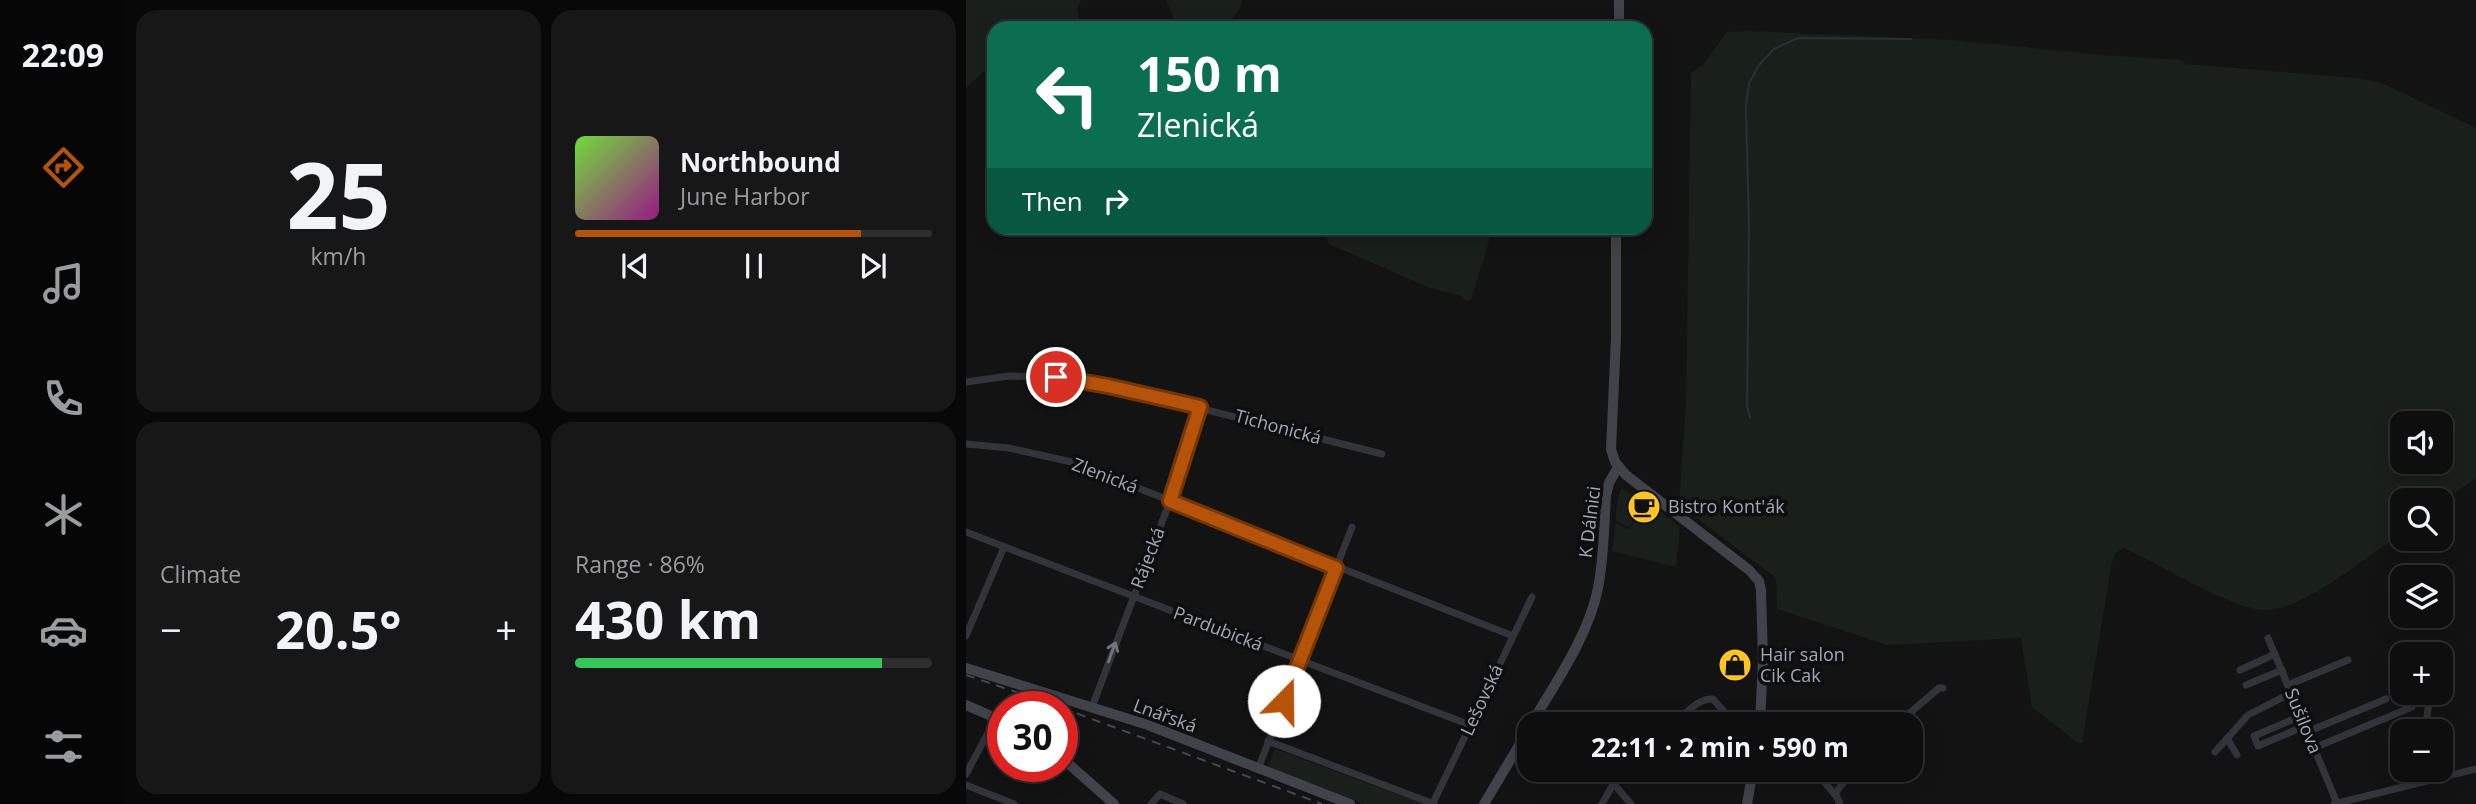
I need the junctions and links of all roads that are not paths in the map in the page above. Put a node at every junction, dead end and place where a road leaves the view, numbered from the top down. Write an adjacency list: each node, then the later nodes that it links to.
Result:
1 (1619, 0): 2 (street)
2 (1619, 21)
3 (1616, 235): 8 (street, K Dálnici)
4 (966, 382): 5 (street, Tichonická)
5 (1200, 407): 7 (street, Tichonická); 9 (street, Rájecká)
6 (966, 444): 9 (street, Zlenická)
7 (1382, 454)
8 (1618, 467): 32 (street, K Dálnici); 35 (street)
9 (1170, 501): 13 (street, Zlenická); 14 (street, Rájecká)
10 (1352, 527): 13 (street)
11 (966, 532): 12 (street, Pardubická)
12 (1004, 547): 14 (street, Pardubická); 16 (street)
13 (1336, 568): 17 (street, Zlenická); 20 (street)
14 (1133, 596): 20 (street, Pardubická); 30 (street, Rájecká, one-way to 14)
15 (1532, 597): 17 (street, Lešovská)
16 (966, 636)
17 (1513, 636): 39 (street, Lešovská)
18 (2268, 638): 19 (street, Sušilova)
19 (2275, 654): 23 (street); 24 (street, Sušilova)
20 (1300, 660): 39 (street, Pardubická); 43 (street)
21 (2348, 660): 27 (street)
22 (966, 668): 30 (street, Lnářská)
23 (2240, 670)
24 (2282, 670): 25 (street); 27 (street, Sušilova)
25 (2246, 685)
26 (1943, 688): 36 (street)
27 (2290, 689): 38 (street, Sušilova); 41 (street)
28 (2386, 699): 40 (street)
29 (966, 705): 37 (street)
30 (1091, 707): 48 (street, Lnářská)
31 (2412, 707): 45 (street)
32 (1538, 712)
33 (1688, 712): 34 (street)
34 (1724, 712)
35 (1761, 712)
36 (1911, 712)
37 (987, 714)
38 (2301, 716): 40 (street, Sušilova); 40 (street)
39 (1470, 725): 65 (street, Lešovská)
40 (2306, 729): 45 (street, Sušilova)
41 (2227, 738): 46 (street); 47 (street)
42 (987, 740): 51 (street)
43 (1268, 741): 48 (street); 65 (street)
44 (1517, 748): 66 (street, K Dálnici)
45 (2314, 748): 71 (street, Sušilova)
46 (2215, 752)
47 (2237, 755)
48 (1258, 769): 64 (street, Lnářská)
49 (2476, 769): 52 (street)
50 (1078, 772): 61 (street)
51 (966, 774)
52 (2453, 774)
53 (1752, 782): 69 (street)
54 (1824, 782): 59 (street)
55 (1844, 782): 59 (street)
56 (2420, 782): 71 (street)
57 (1613, 783): 67 (street); 68 (street)
58 (966, 785): 60 (street)
59 (1835, 794): 70 (street)
60 (1014, 804)
61 (1114, 804)
62 (1151, 804): 63 (street)
63 (1182, 804)
64 (1350, 804)
65 (1434, 804)
66 (1484, 804)
67 (1602, 804)
68 (1631, 804)
69 (1747, 804)
70 (1840, 804)
71 (2336, 804)

